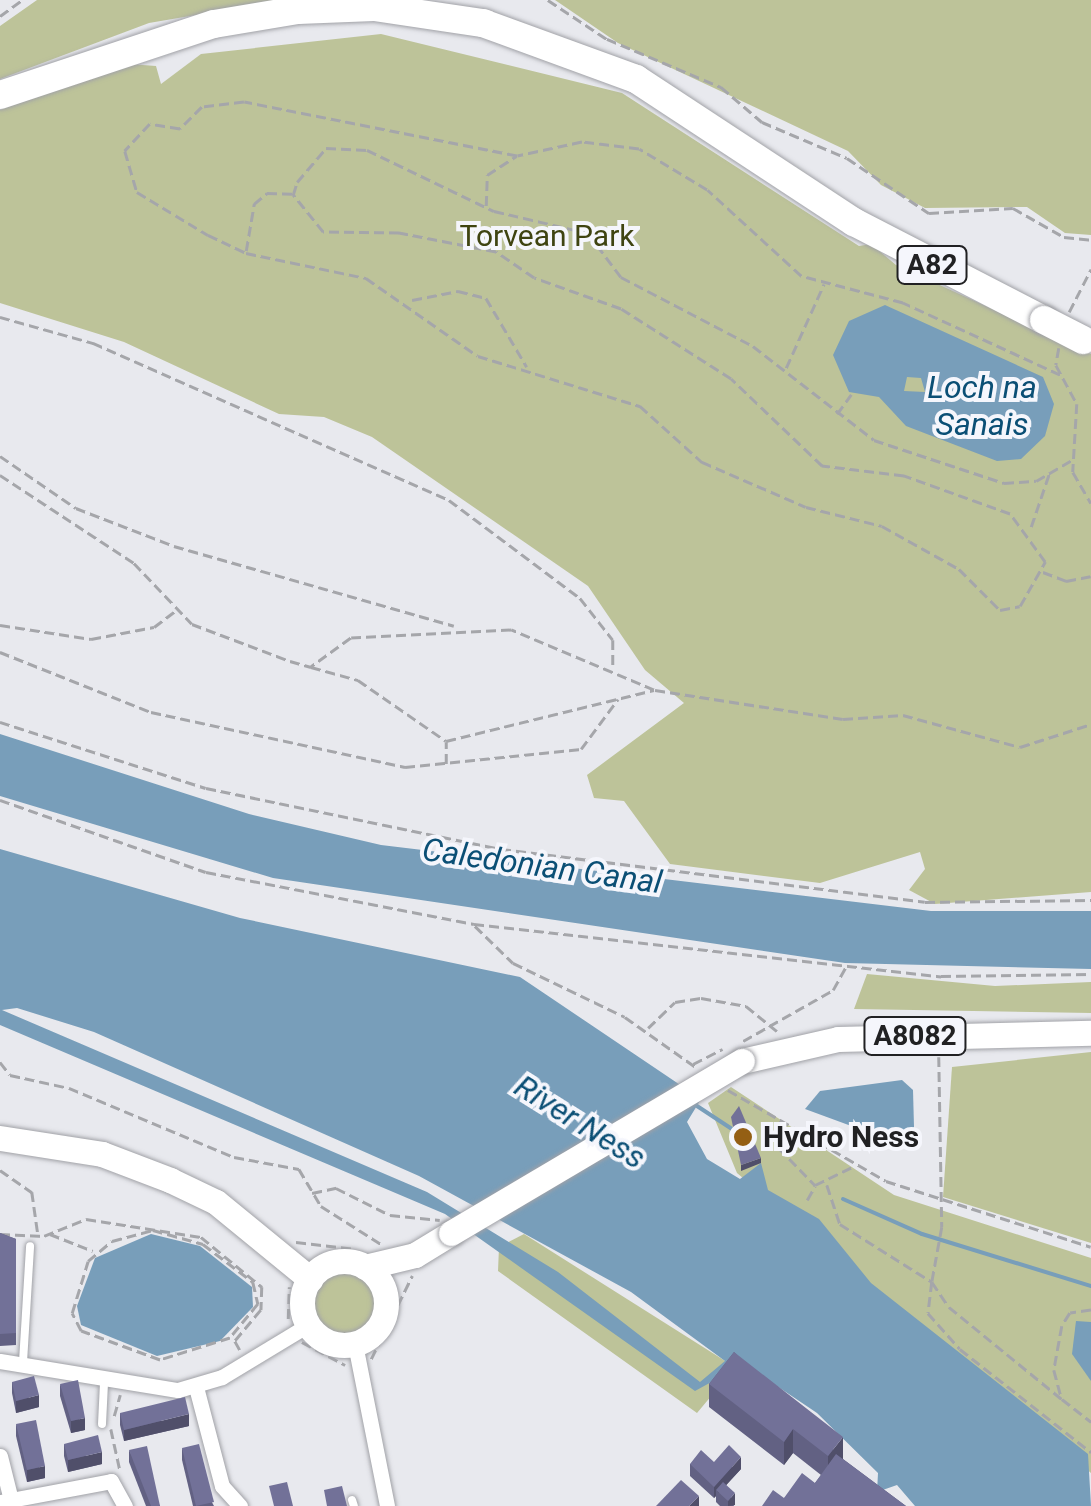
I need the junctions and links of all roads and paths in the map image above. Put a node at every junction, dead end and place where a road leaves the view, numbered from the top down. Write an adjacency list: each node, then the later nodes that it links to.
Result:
1 (22, 0): 3 (path)
2 (548, 0): 8 (path)
3 (0, 16)
4 (0, 95): 14 (highway, A82, bridge)
5 (517, 156): 7 (path); 9 (path); 11 (path)
6 (293, 195): 7 (path); 9 (path); 25 (path)
7 (486, 208): 16 (path)
8 (1091, 240)
9 (246, 253): 12 (path)
10 (1091, 269): 17 (path)
11 (825, 283): 16 (path); 17 (path)
12 (410, 301): 15 (path); 15 (path)
13 (0, 317): 33 (path)
14 (1087, 342)
15 (528, 368): 26 (path)
16 (786, 369): 19 (path)
17 (1060, 375): 21 (path)
18 (851, 395): 19 (path)
19 (835, 416): 22 (path)
20 (0, 456): 30 (path)
21 (1072, 460): 22 (path); 24 (path)
22 (1049, 473): 25 (path)
23 (0, 475): 28 (path)
24 (1091, 504)
25 (1030, 530): 26 (path)
26 (1042, 571): 27 (path)
27 (1091, 576)
28 (177, 610): 29 (path); 32 (path)
29 (0, 625)
30 (461, 628): 32 (path); 33 (path)
31 (0, 652): 39 (path)
32 (311, 667): 38 (path)
33 (613, 668): 34 (path)
34 (654, 690): 35 (path); 37 (path)
35 (620, 696): 38 (path); 39 (path)
36 (0, 722): 41 (path)
37 (1091, 724)
38 (446, 741): 39 (path)
39 (446, 766)
40 (0, 800): 42 (path)
41 (1091, 900)
42 (474, 924): 43 (path); 46 (path)
43 (845, 965): 44 (path); 45 (path)
44 (1091, 974)
45 (776, 1025): 46 (path); 48 (path); 50 (path)
46 (647, 1030): 52 (path)
47 (1091, 1032): 50 (main road, A8082)
48 (779, 1037)
49 (939, 1047): 61 (path)
50 (735, 1051): 52 (path); 63 (main road, A8082, bridge)
51 (0, 1062): 60 (path)
52 (692, 1064): 53 (path)
53 (708, 1076)
54 (722, 1087): 55 (path)
55 (780, 1124): 57 (path); 58 (path)
56 (0, 1138): 72 (main road)
57 (854, 1166): 59 (path); 61 (path)
58 (815, 1185): 59 (path); 62 (path)
59 (827, 1185): 73 (path)
60 (311, 1194): 63 (path); 70 (path)
61 (935, 1199): 67 (path); 73 (path)
62 (807, 1200)
63 (454, 1232): 69 (main road, A8082)
64 (49, 1233): 65 (path); 68 (path); 80 (path)
65 (0, 1234)
66 (30, 1246): 79 (lane)
67 (1091, 1247)
68 (94, 1252): 68 (path)
69 (415, 1255): 70 (main road, A8082); 74 (main road, A8082)
70 (373, 1259): 72 (main road, A8082); 74 (main road)
71 (284, 1275): 76 (path)
72 (310, 1279): 76 (main road)
73 (932, 1282): 84 (path); 87 (path)
74 (395, 1288): 77 (main road, A8082); 77 (path)
75 (1091, 1310): 84 (path)
76 (302, 1330): 77 (main road); 77 (path); 80 (street)
77 (356, 1351): 93 (street)
78 (0, 1361): 79 (street)
79 (23, 1362): 81 (street)
80 (247, 1364): 83 (street)
81 (104, 1383): 82 (street); 86 (lane)
82 (122, 1387): 83 (street); 89 (path)
83 (196, 1387): 92 (street)
84 (1062, 1400): 85 (path)
85 (1091, 1422)
86 (102, 1424)
87 (1091, 1452)
88 (0, 1456): 90 (street)
89 (118, 1486): 90 (street); 91 (street)
90 (6, 1501)
91 (125, 1506)
92 (240, 1506)
93 (387, 1506)

